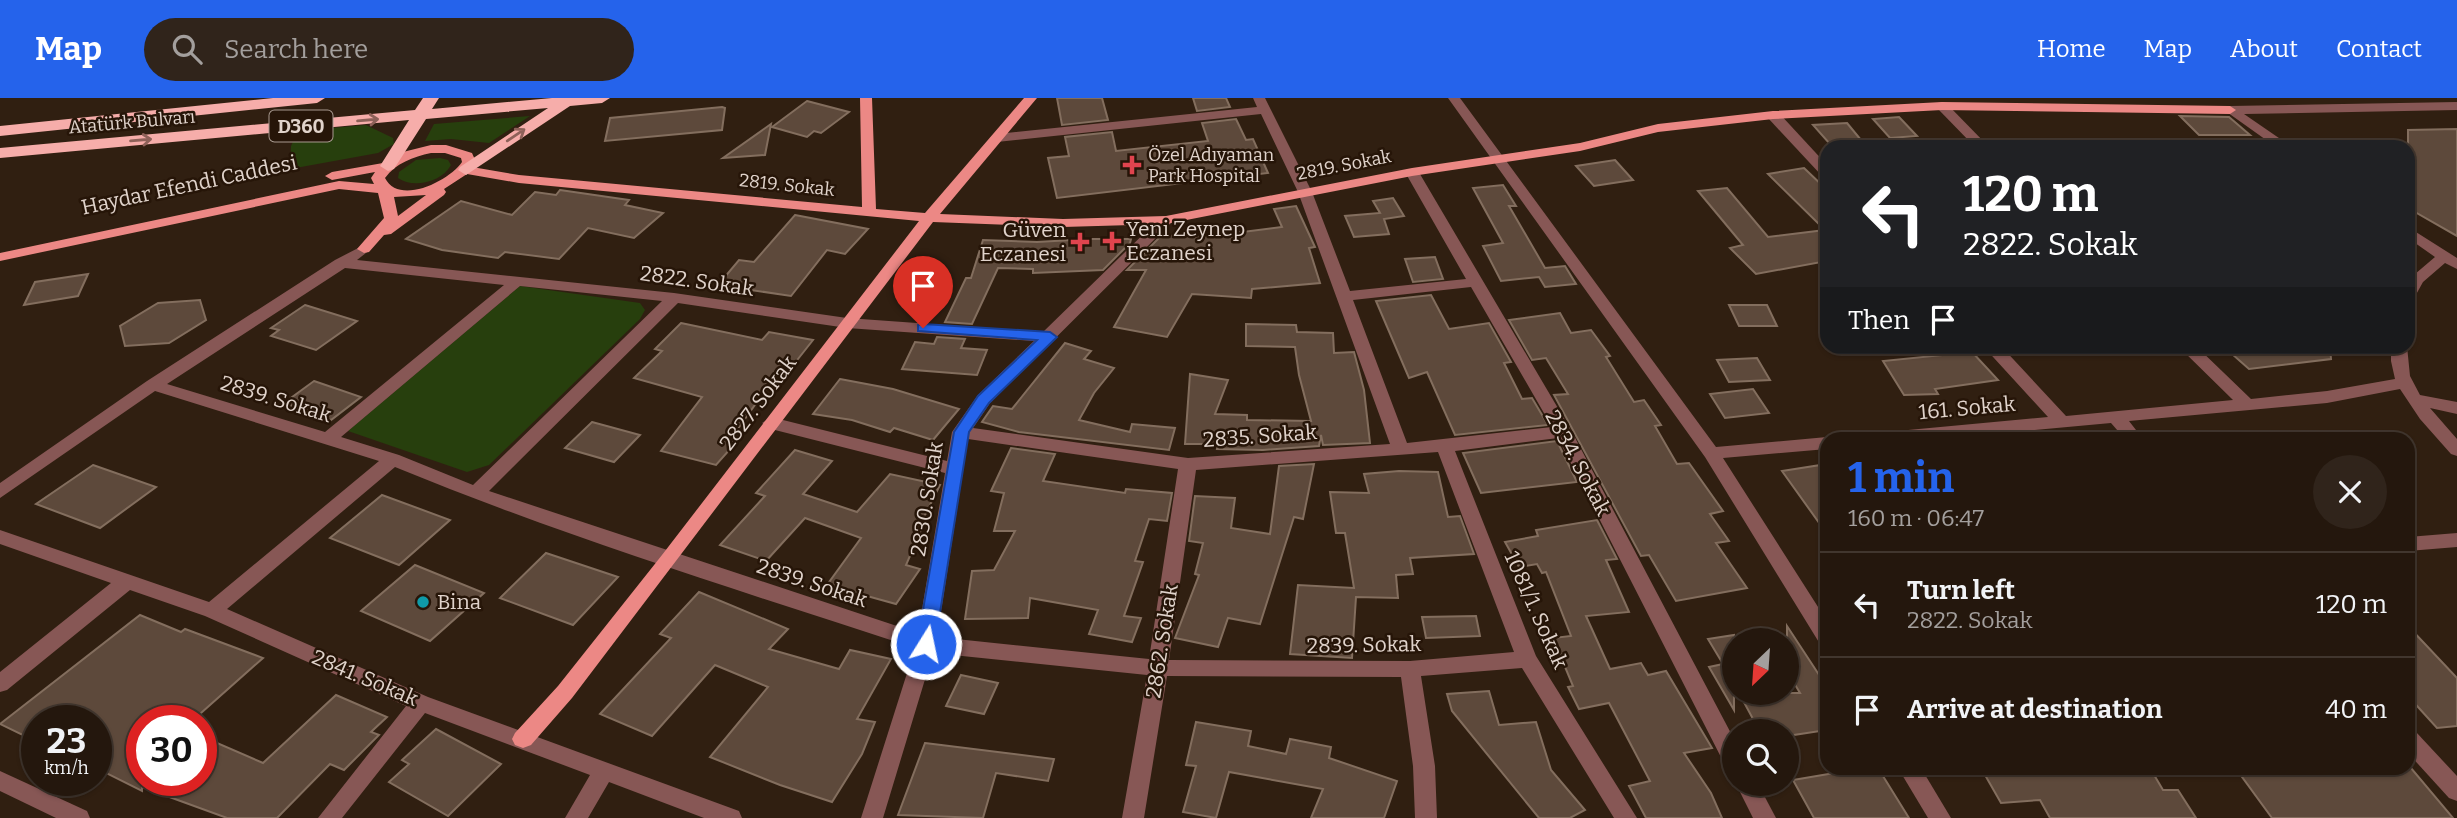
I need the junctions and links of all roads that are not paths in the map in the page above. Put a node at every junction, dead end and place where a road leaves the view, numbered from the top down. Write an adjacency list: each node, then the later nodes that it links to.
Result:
1 (317, 98): 7 (highway, Atatürk Bulvarı / D360)
2 (431, 98): 13 (highway)
3 (602, 98): 8 (highway, Atatürk Bulvarı / D360)
4 (866, 98): 27 (main road)
5 (1031, 98): 16 (main road, 2827. Sokak)
6 (1454, 98): 20 (street)
7 (280, 100): 15 (highway, Atatürk Bulvarı / D360)
8 (571, 100): 13 (highway, Atatürk Bulvarı / D360); 24 (highway, one-way to 8)
9 (1262, 104): 16 (street); 26 (street)
10 (1942, 106): 12 (main road, 2819. Sokak); 14 (main road, 2819. Sokak); 17 (street)
11 (2457, 106): 12 (street)
12 (2230, 110): 18 (street)
13 (419, 115): 19 (highway, Atatürk Bulvarı / D360, one-way to 13); 21 (highway)
14 (1773, 116): 20 (main road, 2819. Sokak); 22 (street)
15 (0, 129)
16 (998, 138): 28 (main road, 2827. Sokak)
17 (1975, 140)
18 (2275, 140)
19 (0, 155)
20 (1499, 158): 23 (main road, 2819. Sokak); 63 (street)
21 (387, 166): 24 (main road, Haydar Efendi Caddesi); 25 (main road); 31 (main road, Haydar Efendi Caddesi)
22 (1820, 166)
23 (1412, 172): 26 (main road, 2819. Sokak); 37 (street, 2834. Sokak)
24 (462, 174): 25 (main road, Haydar Efendi Caddesi); 27 (main road, 2819. Sokak); 32 (main road)
25 (383, 189): 32 (main road); 33 (main road, Haydar Efendi Caddesi)
26 (1305, 192): 29 (main road, 2819. Sokak); 39 (street)
27 (869, 213): 28 (main road, 2819. Sokak)
28 (929, 218): 29 (main road, 2819. Sokak); 41 (main road, 2827. Sokak)
29 (1166, 220): 42 (street, 2830. Sokak)
30 (2415, 235): 34 (street)
31 (0, 247)
32 (364, 248): 35 (street)
33 (0, 257)
34 (2451, 261): 38 (street)
35 (340, 263): 36 (street, 2822. Sokak); 47 (street)
36 (519, 280): 40 (street, 2822. Sokak); 58 (street)
37 (1478, 282): 39 (street); 55 (street, 2834. Sokak)
38 (2415, 282)
39 (1345, 296): 61 (street)
40 (674, 298): 41 (street, 2822. Sokak); 68 (street)
41 (847, 323): 42 (street, 2822. Sokak); 53 (main road, 2827. Sokak)
42 (1050, 337): 54 (street, 2830. Sokak)
43 (1999, 354): 52 (street)
44 (2194, 354): 49 (street)
45 (2398, 354): 46 (street)
46 (2404, 383): 48 (street); 49 (street, 161. Sokak)
47 (153, 385): 58 (street, 2839. Sokak); 67 (street)
48 (2416, 400): 50 (street); 62 (street)
49 (2247, 404): 51 (street, 161. Sokak)
50 (2457, 408)
51 (2115, 417): 52 (street, 161. Sokak); 57 (street)
52 (2063, 422): 56 (street, 161. Sokak)
53 (771, 423): 66 (street); 72 (main road, 2827. Sokak)
54 (961, 432): 65 (street, 2835. Sokak); 66 (street, 2830. Sokak)
55 (1563, 432): 60 (street, 2835. Sokak); 82 (street, 2834. Sokak)
56 (1976, 432)
57 (2129, 432)
58 (327, 439): 64 (street, 2839. Sokak)
59 (1820, 444): 63 (street)
60 (1444, 446): 61 (street, 2835. Sokak); 77 (street, 1081/1. Sokak)
61 (1401, 449): 65 (street, 2835. Sokak)
62 (2457, 450)
63 (1711, 453): 75 (street)
64 (393, 459): 68 (street, 2839. Sokak); 74 (street)
65 (1188, 464): 78 (street, 2862. Sokak)
66 (956, 469): 76 (street, 2830. Sokak)
67 (0, 492)
68 (476, 493): 72 (street, 2839. Sokak)
69 (0, 537): 73 (street, 2841. Sokak)
70 (2457, 540): 71 (street)
71 (2415, 543)
72 (669, 560): 76 (street, 2839. Sokak); 83 (main road, 2827. Sokak)
73 (127, 582): 74 (street, 2841. Sokak); 80 (street)
74 (212, 611): 81 (street, 2841. Sokak)
75 (1820, 627)
76 (926, 644): 78 (street, 2839. Sokak); 94 (street, 2830. Sokak)
77 (1527, 659): 79 (street, 2839. Sokak); 97 (street, 1081/1. Sokak)
78 (1158, 668): 79 (street, 2839. Sokak); 95 (street, 2862. Sokak)
79 (1410, 669): 96 (street)
80 (0, 684)
81 (421, 703): 83 (street, 2841. Sokak); 91 (street)
82 (1722, 737)
83 (523, 739): 85 (street, 2841. Sokak)
84 (2415, 746): 88 (street)
85 (603, 772): 92 (street); 93 (street, 2841. Sokak)
86 (1913, 775): 99 (street)
87 (0, 781): 90 (street)
88 (2457, 791)
89 (1753, 796): 98 (street)
90 (79, 818)
91 (329, 818)
92 (576, 818)
93 (731, 818)
94 (872, 818)
95 (1132, 818)
96 (1426, 818)
97 (1626, 818)
98 (1765, 818)
99 (1940, 818)

